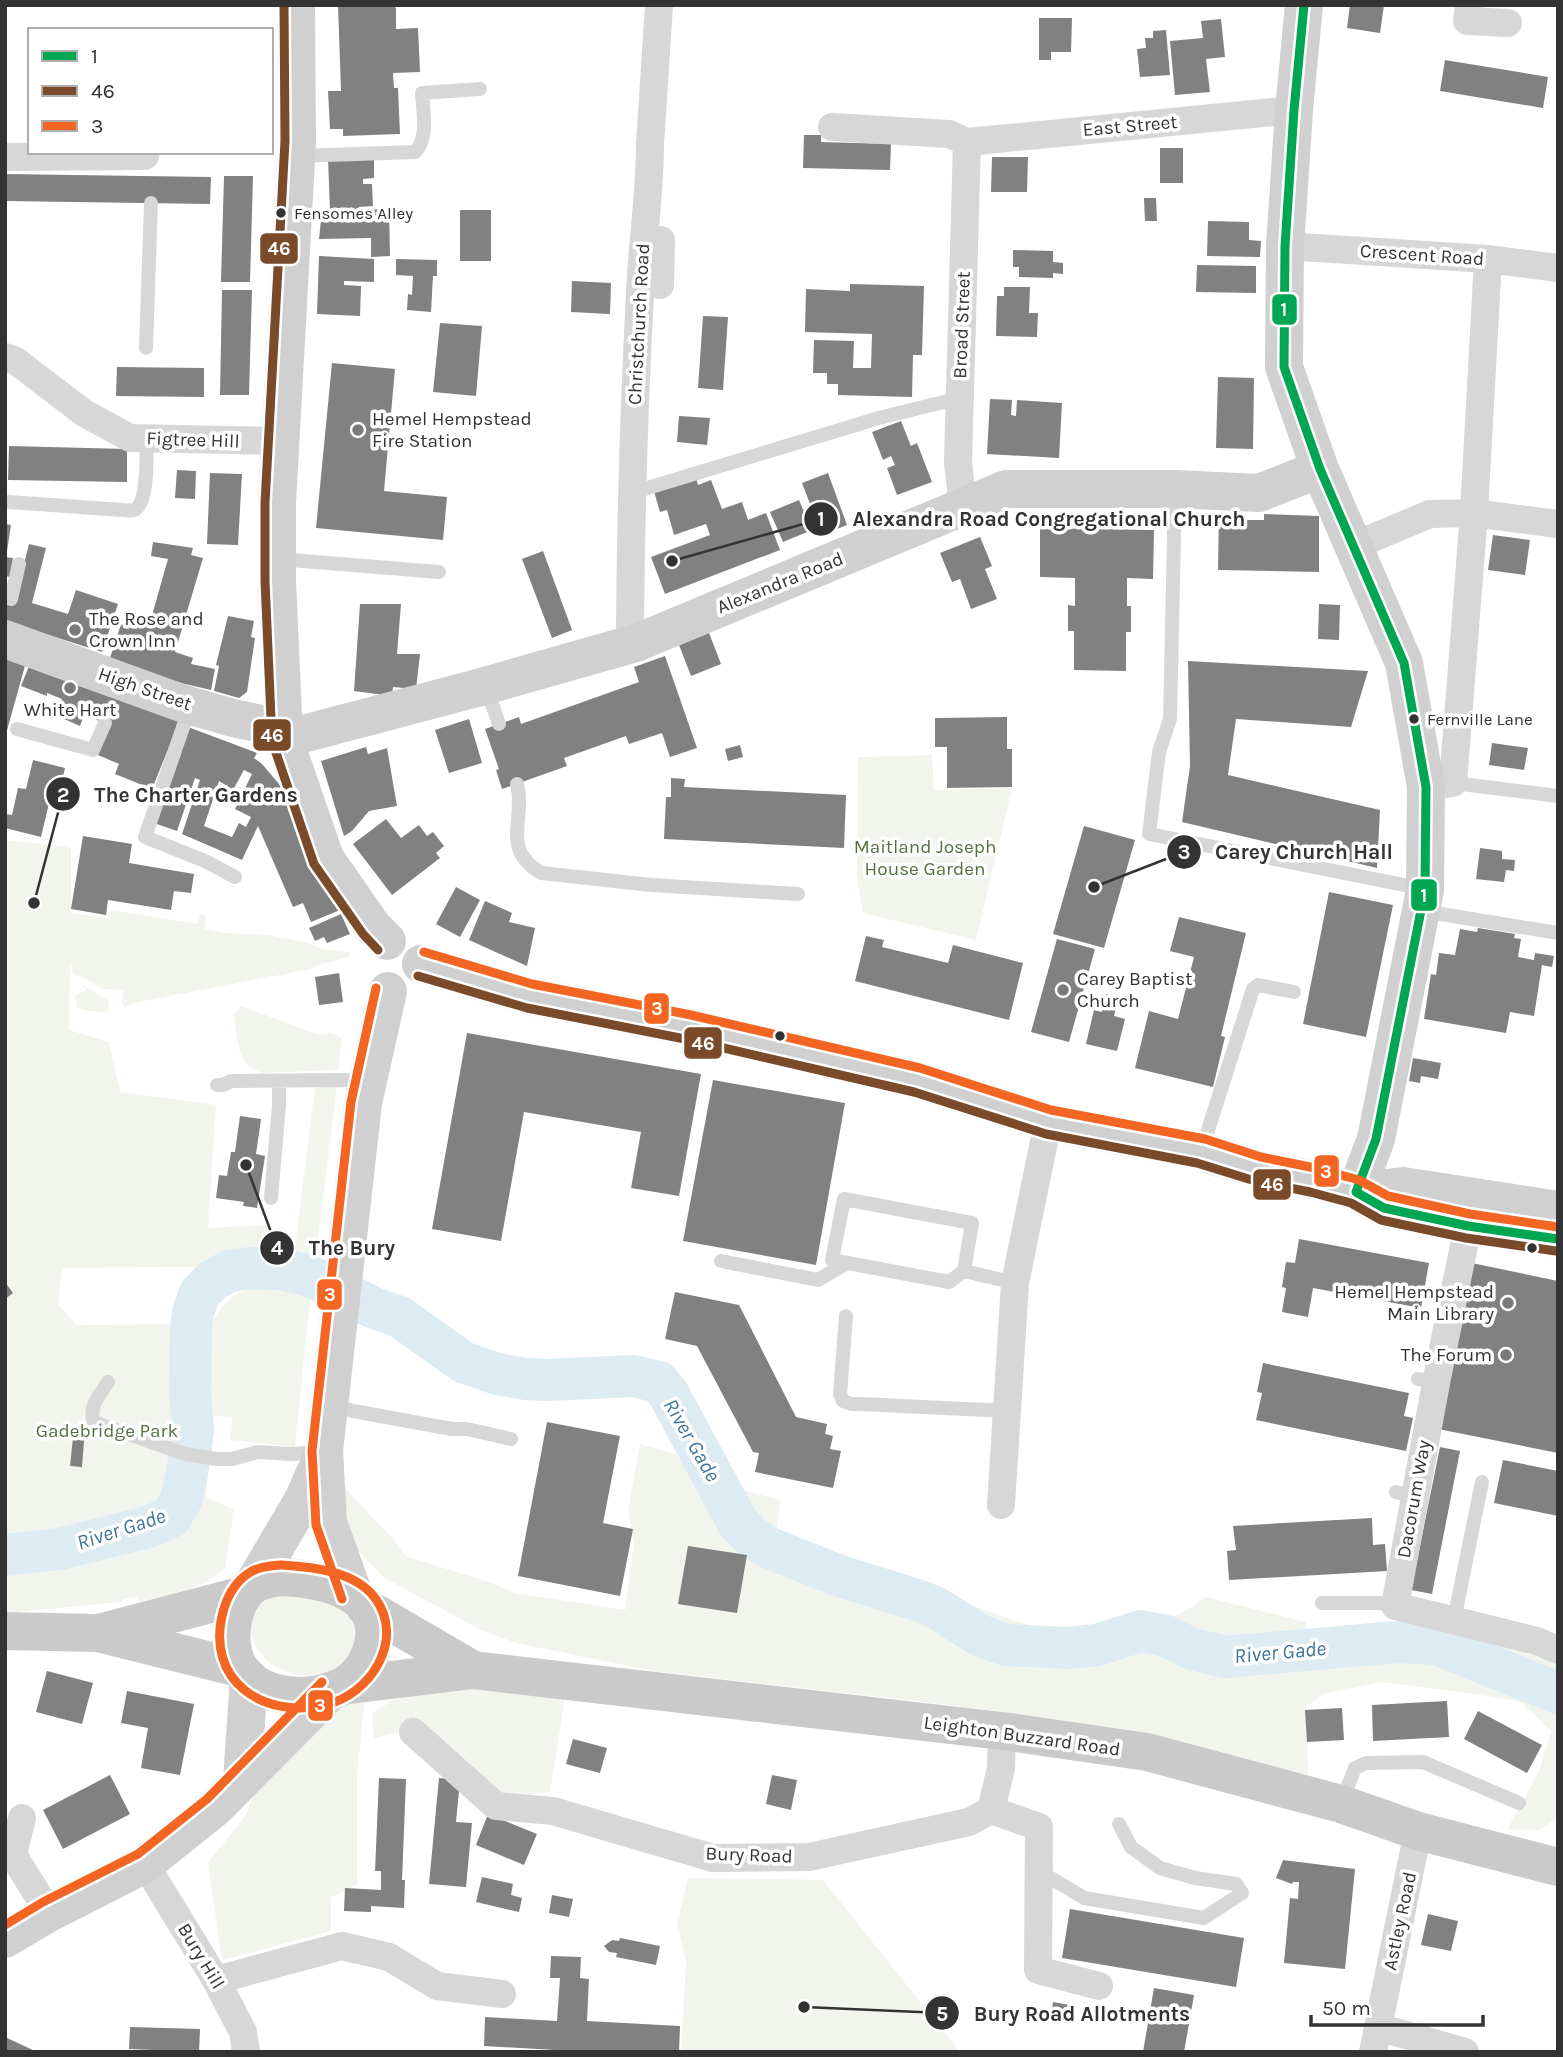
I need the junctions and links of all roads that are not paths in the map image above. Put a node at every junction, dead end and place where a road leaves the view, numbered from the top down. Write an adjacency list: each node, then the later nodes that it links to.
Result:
1 (296, 5): 10 (street)
2 (659, 5): 13 (street, Christchurch Road)
3 (1304, 5): 7 (street)
4 (1469, 5): 5 (street)
5 (1508, 23)
6 (480, 89): 10 (lane)
7 (1294, 110): 9 (street, East Street); 15 (street)
8 (832, 127): 9 (street)
9 (967, 142): 21 (street, Broad Street)
10 (296, 156): 23 (street)
11 (5, 157): 12 (street)
12 (146, 158)
13 (650, 166): 18 (street); 26 (street, Christchurch Road)
14 (151, 203): 19 (lane)
15 (1285, 246): 16 (street, Crescent Road); 24 (street)
16 (1488, 259): 17 (street, Crescent Road); 29 (street)
17 (1558, 268)
18 (660, 285)
19 (146, 348)
20 (5, 357): 22 (street, Figtree Hill)
21 (960, 398): 26 (lane); 28 (street, Broad Street)
22 (147, 439): 23 (street, Figtree Hill); 27 (lane)
23 (279, 441): 32 (street)
24 (1320, 469): 25 (street, Alexandra Road); 31 (street)
25 (1175, 489): 28 (street, Alexandra Road); 49 (lane)
26 (631, 492): 37 (street, Christchurch Road)
27 (9, 502)
28 (963, 508): 37 (street, Alexandra Road)
29 (1474, 513): 30 (street); 31 (street); 45 (street)
30 (1558, 524)
31 (1353, 545): 45 (street)
32 (277, 559): 34 (lane); 43 (street)
33 (19, 564): 35 (lane)
34 (439, 572)
35 (11, 598)
36 (5, 639): 39 (street, High Street)
37 (636, 643): 38 (street, Alexandra Road)
38 (486, 685): 41 (lane); 43 (street, Alexandra Road)
39 (191, 706): 43 (street, High Street); 47 (lane)
40 (105, 723): 42 (lane)
41 (499, 724)
42 (17, 729)
43 (284, 739): 51 (street)
44 (517, 784): 48 (lane)
45 (1440, 785): 46 (lane); 49 (street)
46 (1558, 796)
47 (235, 877)
48 (798, 894)
49 (1423, 900): 50 (lane); 60 (street)
50 (1558, 933)
51 (387, 941): 52 (street); 53 (street)
52 (421, 964): 53 (street); 58 (street)
53 (388, 991): 56 (street)
54 (1294, 992): 59 (lane)
55 (279, 1082): 56 (lane); 57 (lane); 61 (lane)
56 (369, 1082): 71 (street)
57 (217, 1085)
58 (1048, 1122): 59 (street); 68 (street)
59 (1201, 1150): 60 (street)
60 (1356, 1192): 62 (street); 63 (street)
61 (271, 1198)
62 (1558, 1210)
63 (1468, 1226): 64 (street); 80 (street, Dacorum Way)
64 (1558, 1239)
65 (721, 1261): 66 (lane)
66 (847, 1263): 67 (lane); 67 (lane)
67 (964, 1271): 68 (lane)
68 (1016, 1283): 72 (street)
69 (846, 1317): 72 (lane)
70 (108, 1382): 74 (lane)
71 (329, 1404): 73 (lane); 74 (street)
72 (1007, 1411): 76 (street)
73 (511, 1439)
74 (324, 1451): 77 (street); 78 (street)
75 (1482, 1482): 81 (lane)
76 (1001, 1505)
77 (249, 1590): 78 (main road); 83 (main road); 86 (main road)
78 (360, 1601): 85 (main road, Leighton Buzzard Road); 87 (main road)
79 (1322, 1603): 80 (lane)
80 (1395, 1606): 81 (street)
81 (1454, 1620): 84 (street)
82 (5, 1631): 83 (main road)
83 (98, 1633): 86 (main road)
84 (1558, 1650)
85 (473, 1670): 87 (main road, Leighton Buzzard Road); 88 (main road, Leighton Buzzard Road)
86 (244, 1673): 87 (main road); 90 (street)
87 (340, 1688): 90 (street)
88 (1002, 1731): 92 (main road, Leighton Buzzard Road); 93 (street)
89 (413, 1732): 93 (street, Bury Road)
90 (242, 1780): 97 (street)
91 (1519, 1803): 92 (lane)
92 (1341, 1804): 96 (main road, Leighton Buzzard Road)
93 (991, 1810): 99 (street)
94 (22, 1818): 100 (street)
95 (1119, 1824): 99 (lane)
96 (1418, 1831): 98 (main road, Leighton Buzzard Road); 105 (street, Astley Road)
97 (145, 1864): 100 (street); 102 (street, Bury Hill)
98 (1558, 1867)
99 (1038, 1870): 103 (street)
100 (49, 1913): 101 (street)
101 (5, 1939)
102 (216, 1980): 104 (street); 106 (street, Bury Hill)
103 (1099, 1986)
104 (502, 1994)
105 (1376, 2040): 107 (street)
106 (246, 2052)
107 (1465, 2052)

